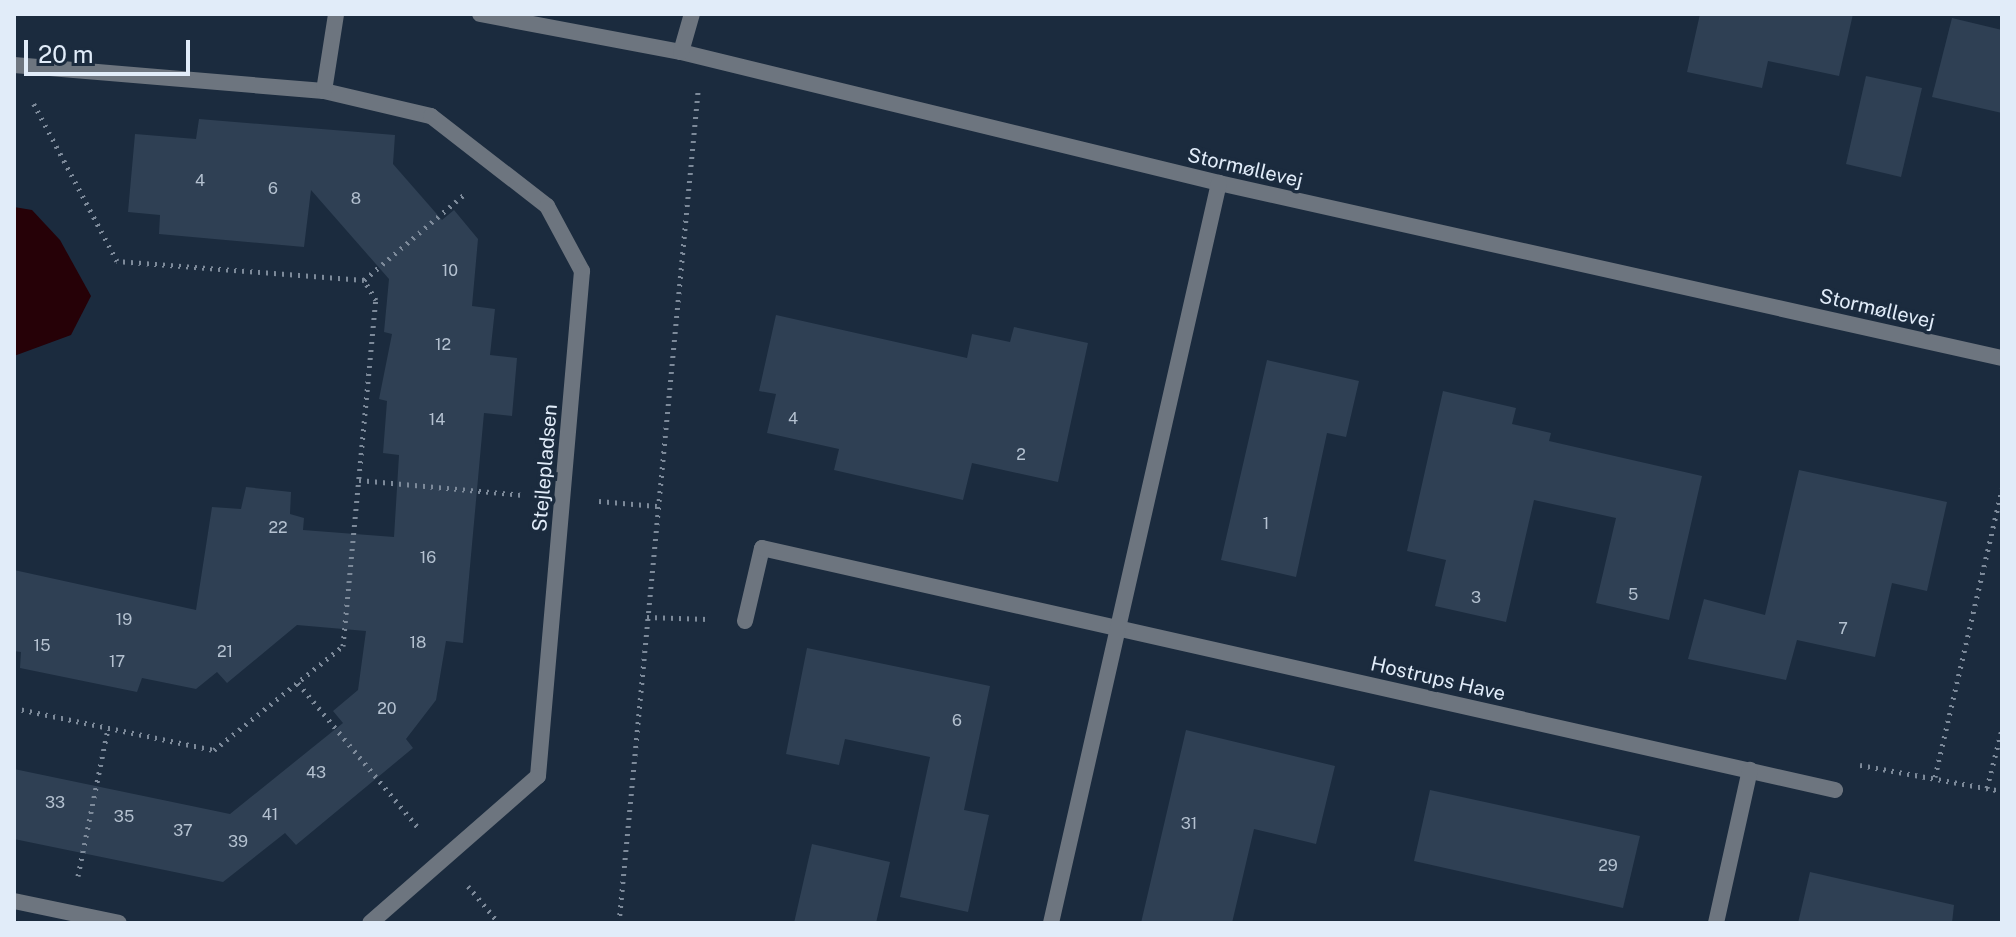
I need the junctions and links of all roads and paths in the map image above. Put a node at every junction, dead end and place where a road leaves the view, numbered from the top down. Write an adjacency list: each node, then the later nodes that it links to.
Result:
1 (336, 14): 7 (street)
2 (480, 14): 4 (street, Stormøllevej)
3 (692, 14): 4 (street)
4 (681, 52): 5 (street, Stormøllevej)
5 (705, 57): 10 (street, Stormøllevej); 16 (path)
6 (14, 65): 7 (street, Stejlepladsen)
7 (324, 91): 9 (street, Stejlepladsen)
8 (29, 94): 11 (path)
9 (501, 163): 11 (path); 15 (street, Stejlepladsen)
10 (1219, 183): 12 (street, Stormøllevej); 19 (street)
11 (364, 280): 13 (path)
12 (2002, 358)
13 (359, 480): 15 (path); 20 (path)
14 (2002, 489): 25 (path)
15 (562, 498): 16 (path); 29 (street, Stejlepladsen)
16 (657, 506): 17 (path)
17 (647, 617): 18 (path); 35 (path)
18 (745, 621): 19 (street, Hostrups Have)
19 (1117, 627): 24 (street, Hostrups Have); 36 (street)
20 (298, 683): 22 (path); 29 (path)
21 (14, 708): 22 (path)
22 (108, 728): 31 (path)
23 (2002, 729): 26 (path)
24 (1750, 770): 27 (street, Hostrups Have); 37 (street)
25 (1935, 777): 26 (path); 27 (path)
26 (1987, 788): 28 (path)
27 (1835, 790)
28 (2002, 791)
29 (443, 858): 33 (street, Stejlepladsen); 34 (path)
30 (14, 901): 31 (street)
31 (70, 913): 32 (street)
32 (119, 923)
33 (370, 923)
34 (499, 923)
35 (619, 923)
36 (1051, 923)
37 (1716, 923)

